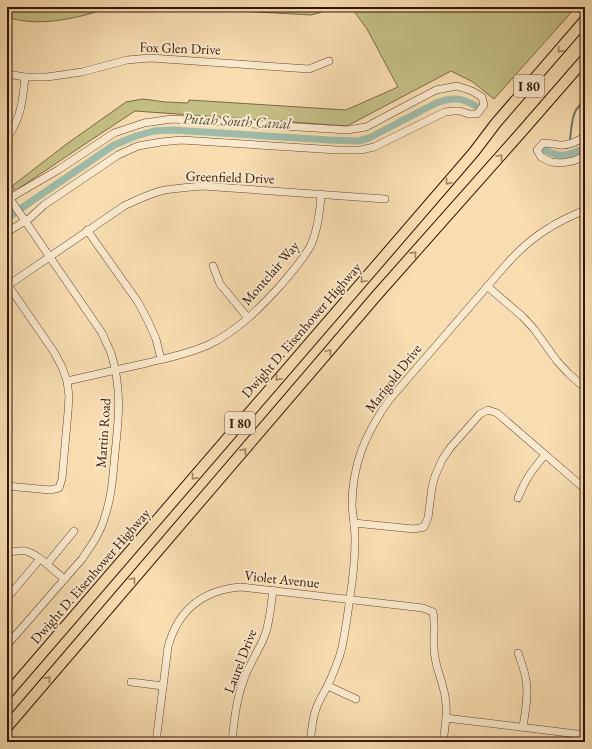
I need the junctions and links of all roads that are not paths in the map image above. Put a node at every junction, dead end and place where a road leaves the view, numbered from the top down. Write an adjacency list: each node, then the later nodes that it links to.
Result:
1 (585, 20): 43 (highway, Dwight D. Eisenhower Highway / I 80, one-way to 43)
2 (585, 59): 46 (highway, I 80, one-way to 2)
3 (329, 61): 5 (street, Fox Glen Drive)
4 (7, 74): 5 (street, Fox Glen Drive)
5 (25, 77): 7 (street)
6 (585, 137): 8 (street)
7 (7, 138)
8 (585, 156)
9 (321, 195): 11 (street, Greenfield Drive); 14 (street, Greenfield Drive); 20 (street, Montclair Way)
10 (9, 199): 13 (street, Martin Road); 13 (street)
11 (385, 199)
12 (585, 210): 19 (street, Marigold Drive)
13 (24, 220): 15 (street); 16 (street, Martin Road)
14 (87, 230): 16 (street, Greenfield Drive); 21 (street)
15 (7, 232)
16 (49, 258): 18 (street, Greenfield Drive); 22 (street, Martin Road)
17 (213, 266): 20 (street)
18 (7, 286): 23 (street)
19 (488, 286): 24 (street); 29 (street, Marigold Drive)
20 (248, 318): 21 (street, Montclair Way)
21 (161, 359): 22 (street, Montclair Way)
22 (115, 370): 23 (street, Montclair Way); 34 (street, Martin Road)
23 (67, 381): 26 (street)
24 (585, 388)
25 (545, 455): 27 (street); 28 (street); 29 (street)
26 (7, 486)
27 (585, 489)
28 (518, 498)
29 (354, 523): 37 (street, Marigold Drive)
30 (74, 531): 33 (street)
31 (7, 552): 32 (street)
32 (40, 559): 33 (street); 36 (street)
33 (46, 564): 34 (street)
34 (65, 579): 38 (street, Martin Road)
35 (273, 590): 37 (street, Violet Avenue); 41 (street, Violet Avenue); 50 (street, Laurel Drive)
36 (7, 598)
37 (350, 599): 42 (street, Marigold Drive); 45 (street, Violet Avenue)
38 (7, 645)
39 (518, 653): 47 (street)
40 (131, 682): 41 (street)
41 (163, 686): 49 (street, Violet Avenue)
42 (328, 686): 44 (street); 51 (street, Marigold Drive)
43 (7, 694)
44 (356, 699)
45 (446, 718): 47 (street); 52 (street)
46 (7, 726)
47 (523, 727): 48 (street)
48 (585, 736)
49 (156, 742)
50 (232, 742)
51 (310, 742)
52 (443, 742)

